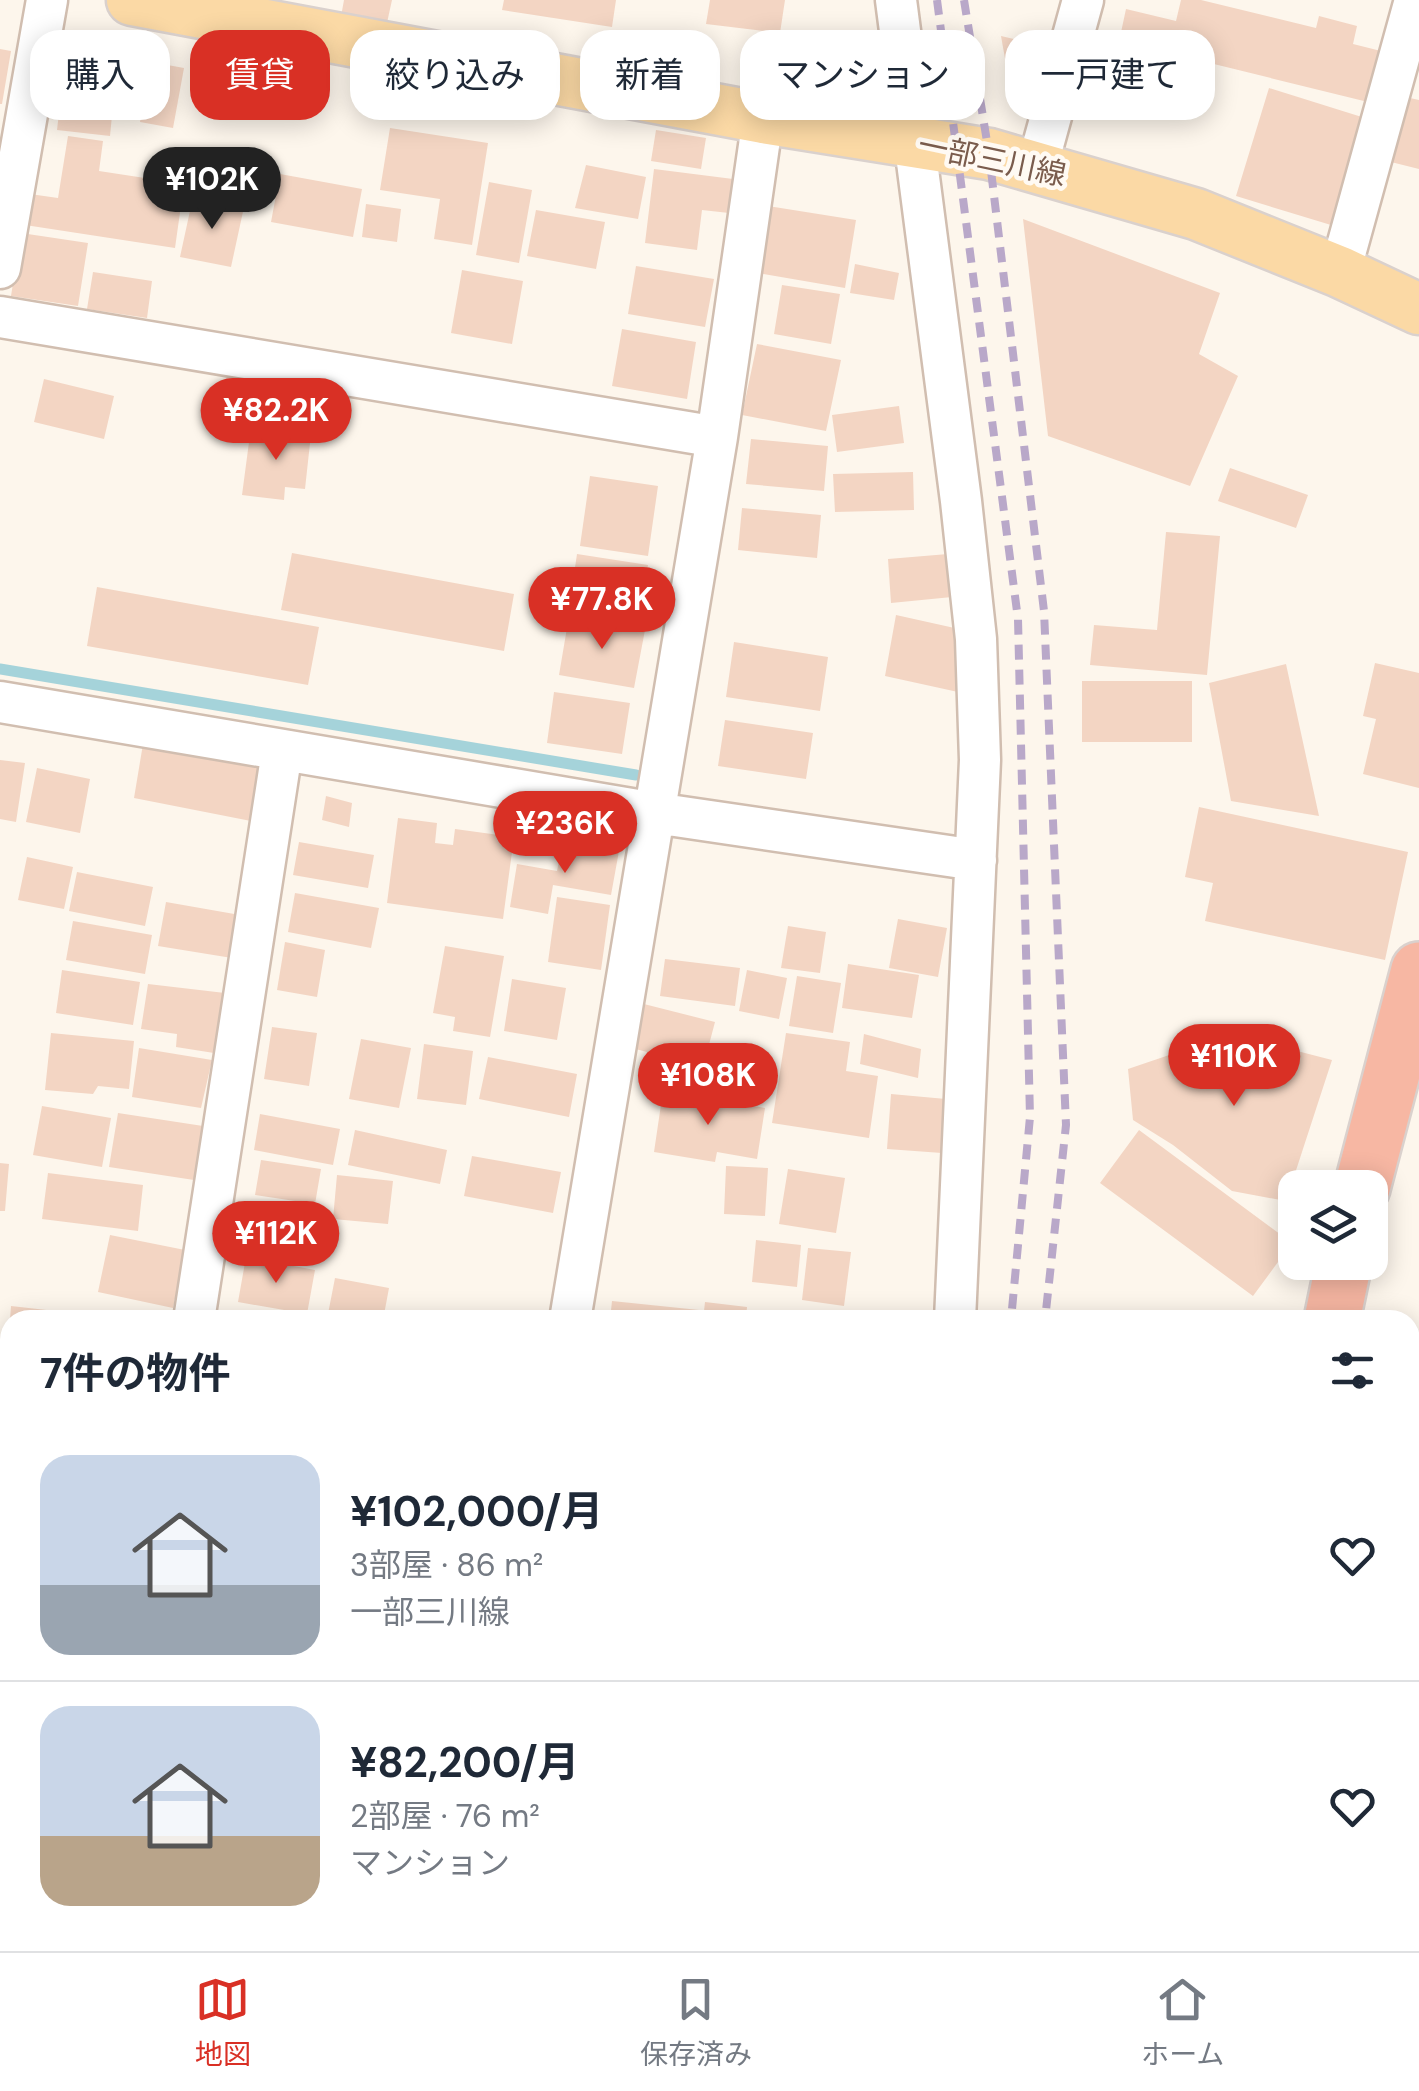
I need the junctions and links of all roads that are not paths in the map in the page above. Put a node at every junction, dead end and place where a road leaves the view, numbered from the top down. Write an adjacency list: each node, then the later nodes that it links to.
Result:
1 (48, 0): 11 (street)
2 (132, 0): 6 (main road, 一部三川線)
3 (896, 0): 9 (street)
4 (1083, 0): 10 (street)
5 (1415, 0): 12 (street)
6 (740, 114)
7 (763, 120): 15 (street)
8 (775, 120): 9 (main road, 一部三川線)
9 (916, 144): 10 (main road, 一部三川線); 19 (street)
10 (1037, 167): 12 (main road, 一部三川線)
11 (0, 268)
12 (1340, 272): 13 (main road, 一部三川線)
13 (1419, 309)
14 (0, 317): 15 (street)
15 (717, 437): 18 (street)
16 (0, 702): 17 (street)
17 (282, 751): 18 (street); 23 (street)
18 (655, 813): 19 (street); 24 (street)
19 (976, 860): 25 (street)
20 (1419, 970): 21 (highway)
21 (1367, 1170)
22 (1340, 1280): 26 (highway)
23 (196, 1310)
24 (572, 1310)
25 (955, 1310)
26 (1334, 1310)

